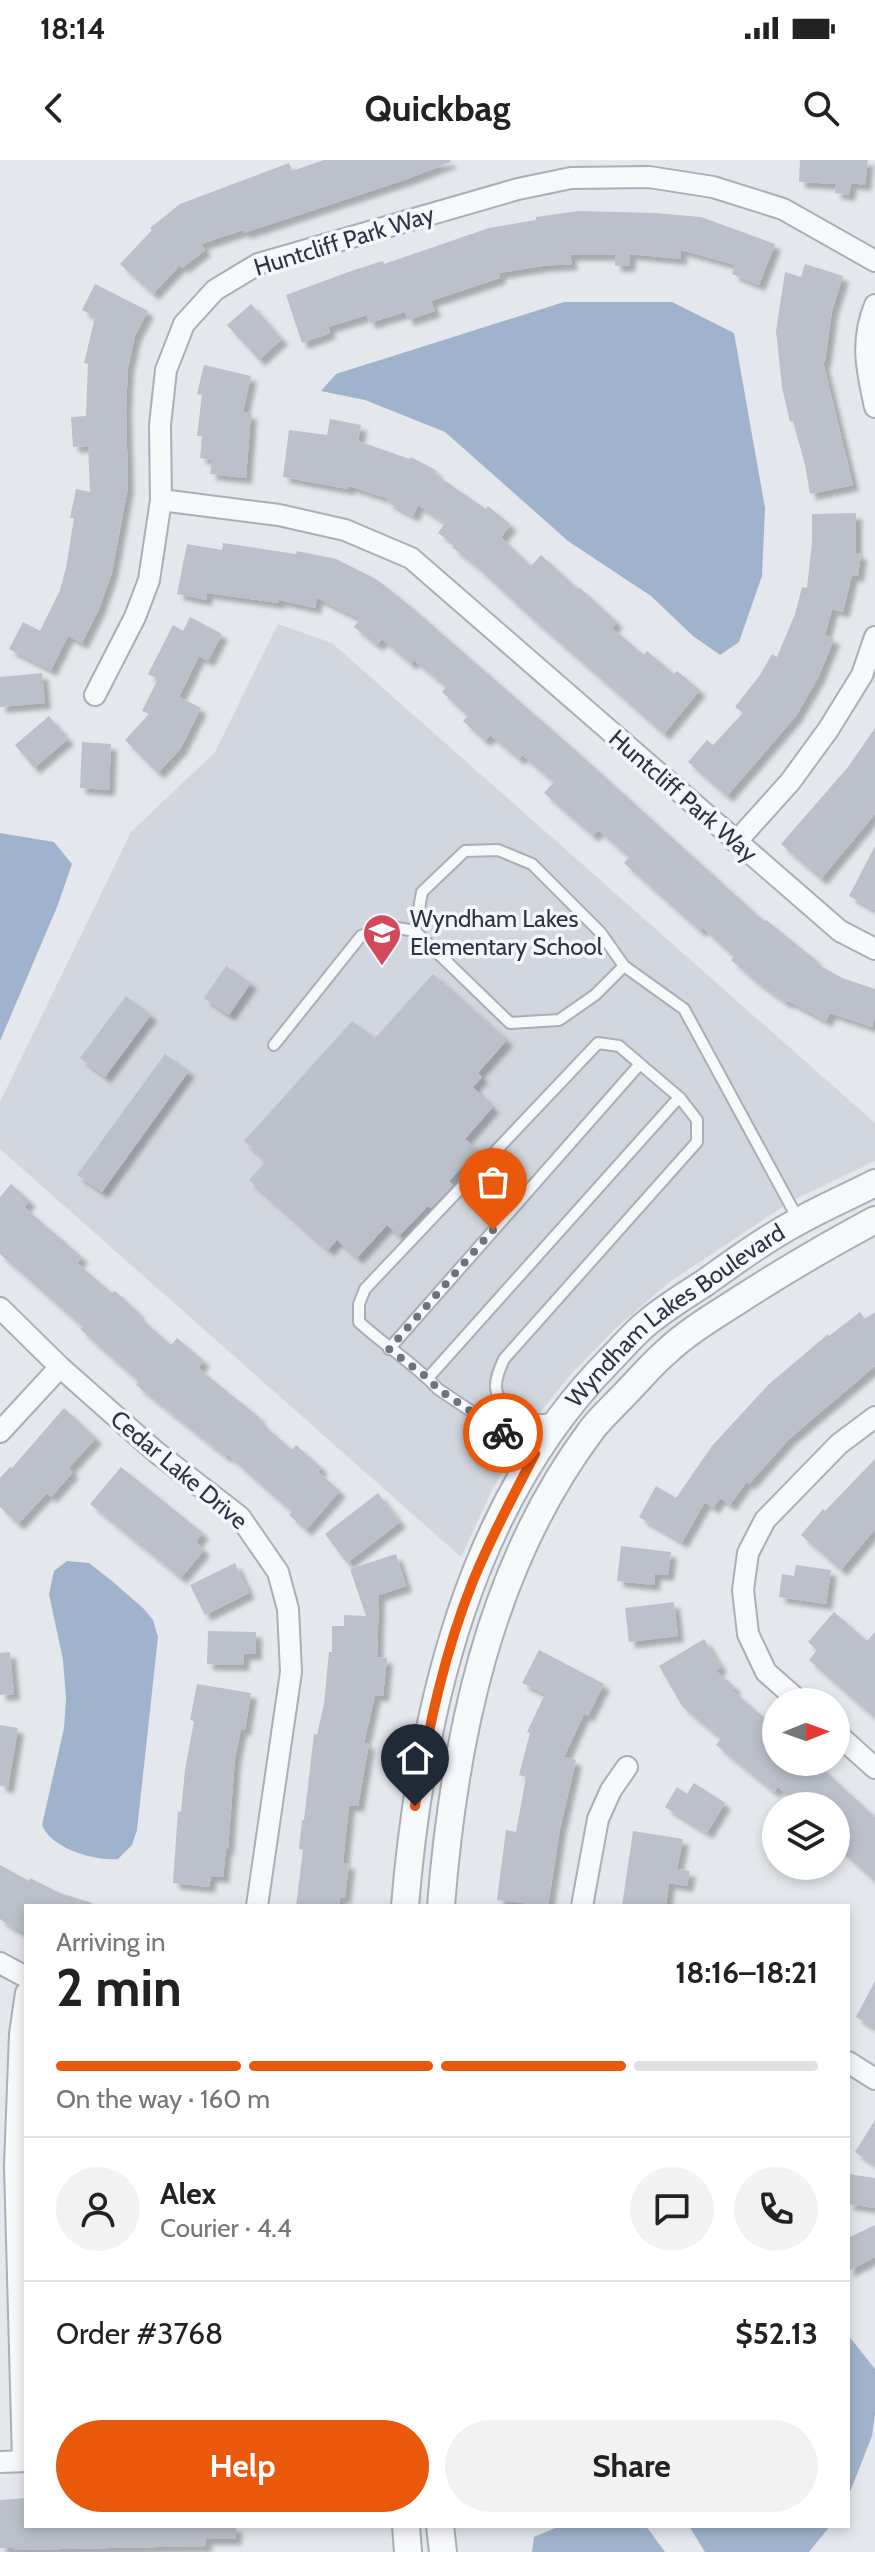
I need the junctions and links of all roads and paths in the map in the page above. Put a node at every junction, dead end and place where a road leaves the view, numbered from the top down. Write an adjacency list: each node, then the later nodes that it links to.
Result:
1 (875, 261): 4 (street, Huntcliff Park Way)
2 (875, 305): 3 (street)
3 (875, 407)
4 (161, 500): 6 (street); 7 (street, Huntcliff Park Way)
5 (875, 637): 7 (street)
6 (95, 695)
7 (736, 842): 9 (street, Huntcliff Park Way)
8 (415, 931): 10 (lane); 10 (lane); 11 (lane)
9 (875, 949)
10 (624, 966): 16 (lane)
11 (274, 1045)
12 (640, 1064): 13 (lane); 19 (lane); 19 (lane)
13 (680, 1098): 21 (lane); 23 (lane)
14 (875, 1183): 16 (street, Wyndham Lakes Boulevard)
15 (875, 1220): 17 (street, Wyndham Lakes Boulevard)
16 (799, 1221): 17 (street); 23 (street, Wyndham Lakes Boulevard)
17 (818, 1250): 26 (street, Wyndham Lakes Boulevard)
18 (0, 1308): 20 (street, Cedar Lake Drive)
19 (389, 1349): 21 (lane)
20 (60, 1367): 24 (street); 31 (street, Cedar Lake Drive)
21 (428, 1378): 25 (lane)
22 (875, 1417): 27 (street)
23 (558, 1419): 25 (street, Wyndham Lakes Boulevard)
24 (0, 1432)
25 (535, 1454): 26 (street); 32 (street, Wyndham Lakes Boulevard)
26 (562, 1471): 33 (street, Wyndham Lakes Boulevard)
27 (784, 1688)
28 (850, 1746): 30 (street)
29 (627, 1767): 34 (street)
30 (875, 1768)
31 (257, 1904)
32 (405, 1904)
33 (441, 1904)
34 (582, 1904)
35 (0, 1963): 36 (street)
36 (24, 1976)
37 (24, 2007): 40 (street)
38 (850, 2063): 39 (street)
39 (875, 2079)
40 (24, 2432)
41 (24, 2461): 42 (street)
42 (0, 2462)
43 (406, 2528): 45 (street)
44 (440, 2528): 46 (street)
45 (408, 2552)
46 (443, 2552)

